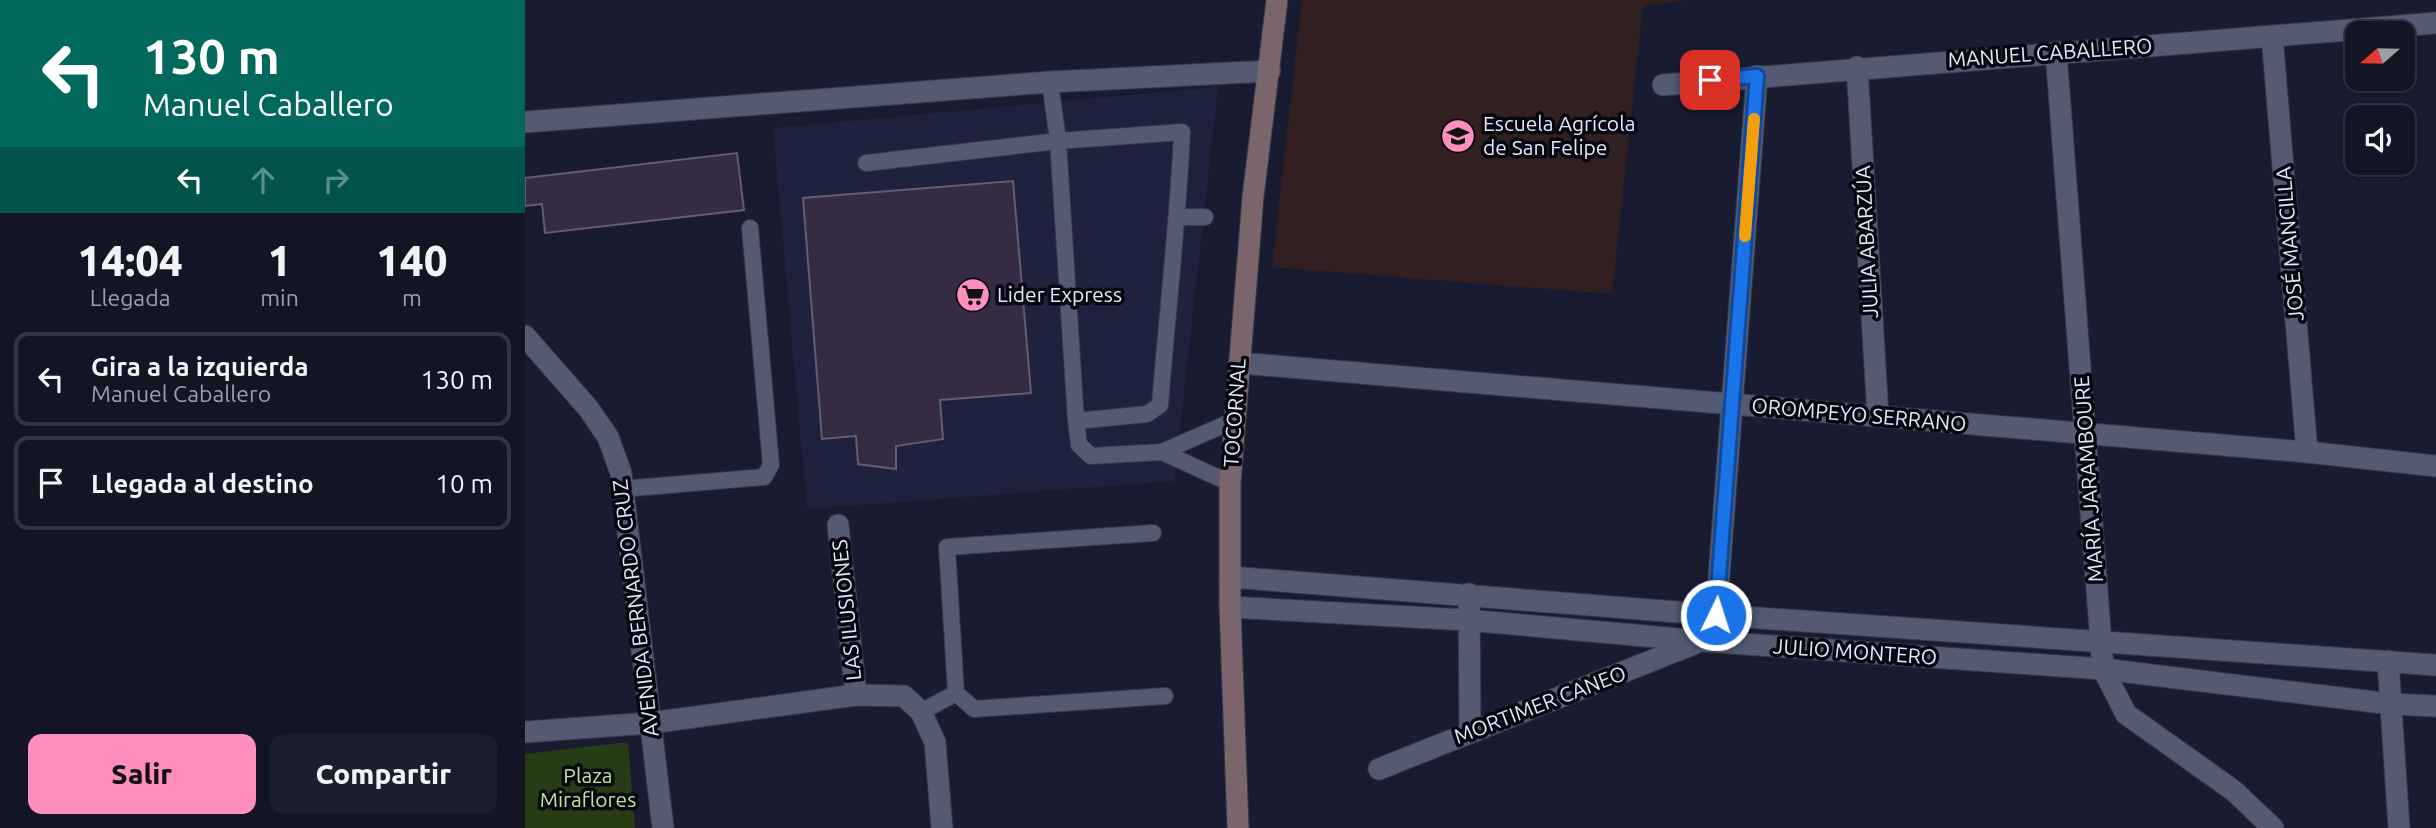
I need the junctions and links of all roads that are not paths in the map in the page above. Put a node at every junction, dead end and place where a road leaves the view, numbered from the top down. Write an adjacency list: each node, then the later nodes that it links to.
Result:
1 (1277, 0): 6 (main road, TOCORNAL)
2 (2436, 23): 3 (street, MANUEL CABALLERO)
3 (2272, 36): 4 (street, MANUEL CABALLERO); 24 (street, JOSÉ MANCILLA)
4 (2056, 52): 5 (street, MANUEL CABALLERO); 22 (street, MARÍA JARAMBOURE)
5 (1857, 67): 7 (street, MANUEL CABALLERO); 19 (street, JULIA ABARZÚA)
6 (1270, 71): 8 (street); 17 (main road, TOCORNAL)
7 (1757, 76): 9 (street, MANUEL CABALLERO); 18 (street)
8 (1050, 82): 10 (street); 11 (lane)
9 (1663, 85)
10 (525, 122)
11 (1058, 141): 12 (lane); 13 (lane); 21 (lane)
12 (866, 163)
13 (1179, 217): 14 (lane); 21 (lane)
14 (1205, 217)
15 (750, 228): 27 (lane)
16 (525, 336): 27 (street, AVENIDA BERNARDO CRUZ)
17 (1239, 363): 18 (street, OROMPEYO SERRANO); 20 (main road, TOCORNAL)
18 (1732, 404): 19 (street, OROMPEYO SERRANO); 33 (street)
19 (1878, 416): 22 (street, OROMPEYO SERRANO)
20 (1235, 420): 23 (lane); 26 (main road, TOCORNAL)
21 (1076, 421): 23 (lane)
22 (2086, 433): 24 (street, OROMPEYO SERRANO); 36 (street, MARÍA JARAMBOURE)
23 (1162, 452): 26 (lane)
24 (2307, 452): 25 (street, OROMPEYO SERRANO)
25 (2436, 466)
26 (1230, 483): 30 (main road, TOCORNAL)
27 (622, 489): 46 (street, AVENIDA BERNARDO CRUZ)
28 (838, 525): 41 (street, LAS ILUSIONES)
29 (1153, 533): 40 (lane)
30 (1230, 577): 31 (street, JULIO MONTERO); 32 (main road, TOCORNAL)
31 (1469, 594): 33 (street, JULIO MONTERO); 34 (street)
32 (1230, 607): 34 (street, JULIO MONTERO); 52 (main road, TOCORNAL)
33 (1716, 615): 35 (street); 36 (street, JULIO MONTERO)
34 (1467, 620): 35 (street, JULIO MONTERO); 47 (street)
35 (1701, 641): 39 (street, JULIO MONTERO); 47 (street, MORTIMER CANEO)
36 (2101, 641): 37 (street, JULIO MONTERO); 39 (street, MARÍA JARAMBOURE)
37 (2388, 661): 38 (street, JULIO MONTERO); 43 (street)
38 (2436, 664)
39 (2103, 669): 43 (street, JULIO MONTERO); 53 (street, MARÍA JARAMBOURE)
40 (957, 693): 42 (lane); 45 (lane)
41 (856, 695): 45 (street); 46 (street)
42 (1165, 696)
43 (2391, 704): 44 (street, JULIO MONTERO); 54 (street)
44 (2436, 706)
45 (921, 712): 51 (street)
46 (650, 723): 48 (street); 50 (street, AVENIDA BERNARDO CRUZ)
47 (1469, 732): 49 (street, MORTIMER CANEO)
48 (525, 733)
49 (1379, 769)
50 (663, 828)
51 (941, 828)
52 (1238, 828)
53 (2273, 828)
54 (2399, 828)

